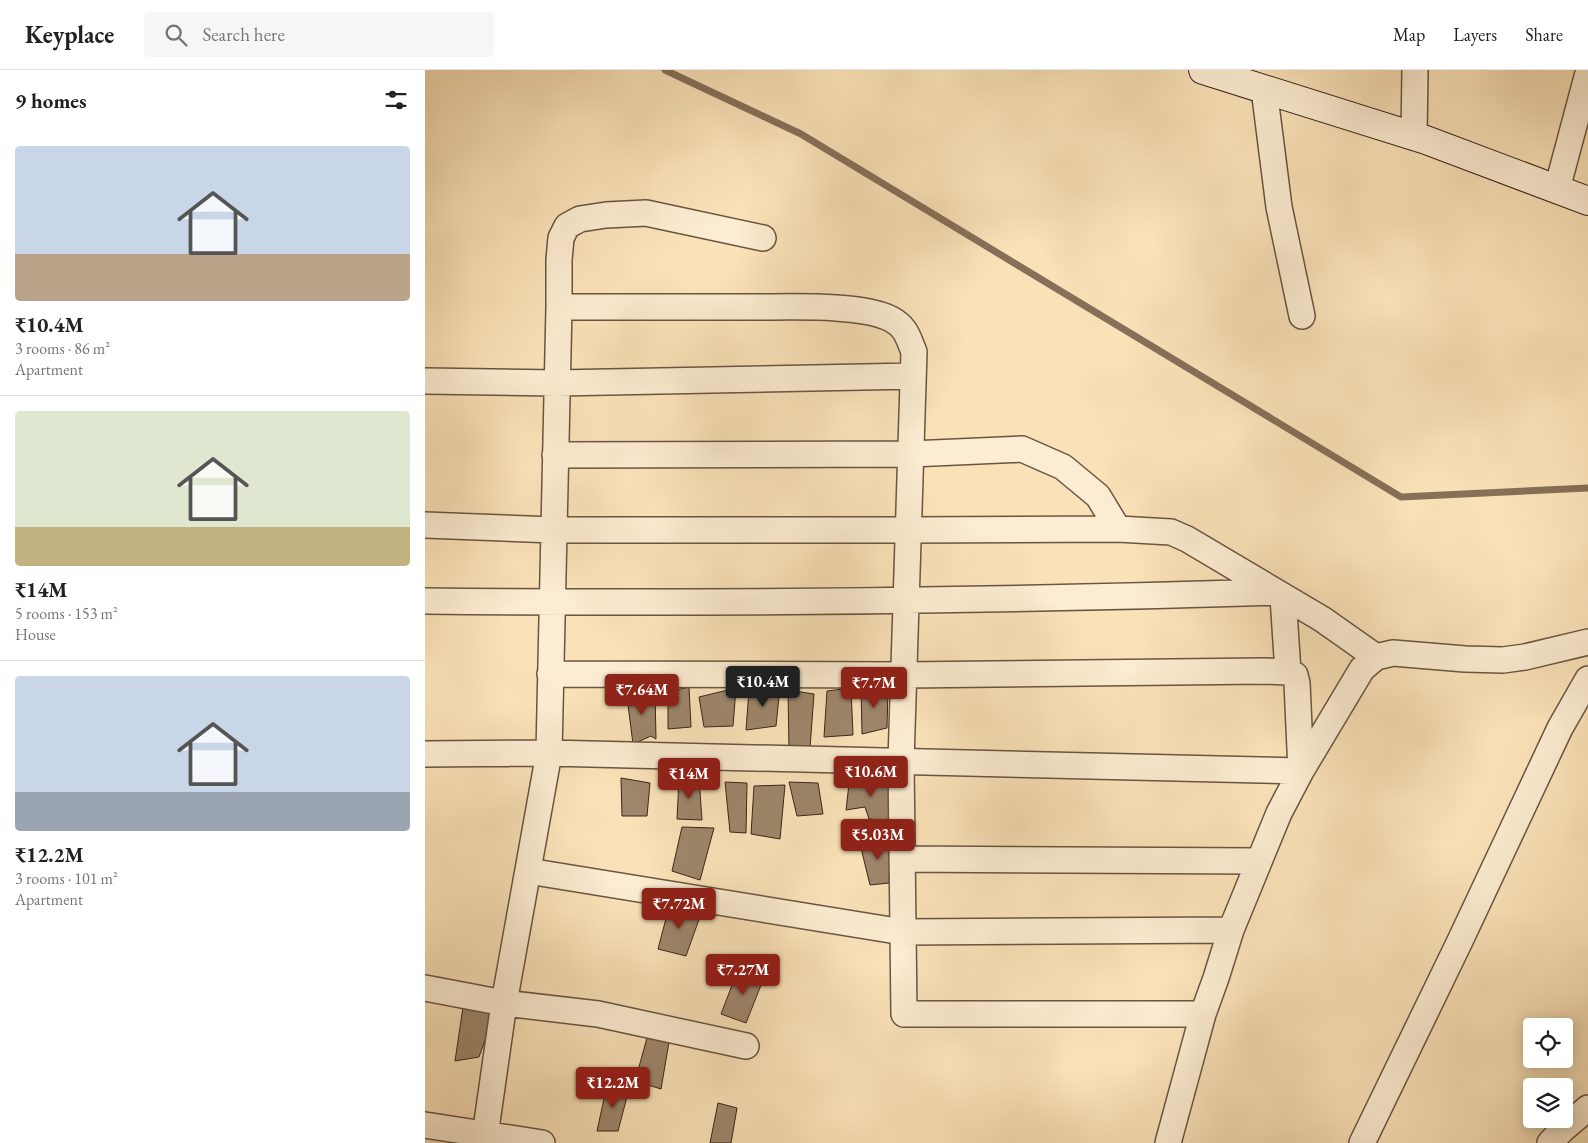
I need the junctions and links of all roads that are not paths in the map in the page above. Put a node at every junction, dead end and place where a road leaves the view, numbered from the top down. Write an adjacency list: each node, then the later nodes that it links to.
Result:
1 (1203, 70): 4 (street)
2 (1415, 70): 5 (street)
3 (1588, 73): 6 (street)
4 (1254, 81): 5 (street); 10 (street)
5 (1415, 137): 6 (street)
6 (1557, 189): 7 (street)
7 (1588, 201)
8 (763, 238): 9 (street)
9 (559, 307): 11 (street); 13 (street)
10 (1302, 316)
11 (913, 376): 13 (street); 14 (street)
12 (425, 381): 13 (street)
13 (557, 382): 15 (street)
14 (911, 454): 15 (street); 17 (street); 19 (street)
15 (555, 455): 18 (street)
16 (425, 525): 18 (street)
17 (1118, 529): 19 (street); 20 (street)
18 (554, 530): 19 (street); 23 (street)
19 (908, 530): 21 (street)
20 (1279, 595): 21 (street); 25 (street); 26 (street)
21 (906, 600): 23 (street); 28 (street)
22 (425, 601): 23 (street)
23 (552, 602): 27 (street)
24 (1588, 642): 25 (street)
25 (1376, 657): 33 (street)
26 (1287, 672): 28 (street); 33 (street)
27 (550, 674): 28 (street); 30 (street)
28 (904, 676): 32 (street)
29 (1588, 679): 48 (street)
30 (549, 753): 31 (street); 32 (street); 36 (street)
31 (425, 754)
32 (901, 761): 33 (street); 34 (street)
33 (1301, 771): 35 (street)
34 (902, 859): 35 (street); 38 (street)
35 (1259, 861): 37 (street)
36 (528, 871): 38 (street); 40 (street)
37 (1231, 930): 38 (street); 41 (street)
38 (903, 932): 41 (street)
39 (425, 988): 40 (street)
40 (504, 1003): 42 (street); 45 (street)
41 (1203, 1014): 47 (street)
42 (745, 1046)
43 (1588, 1108): 49 (street)
44 (425, 1125): 45 (street)
45 (485, 1139): 46 (street)
46 (542, 1143)
47 (1168, 1143)
48 (1362, 1143)
49 (1549, 1143)

